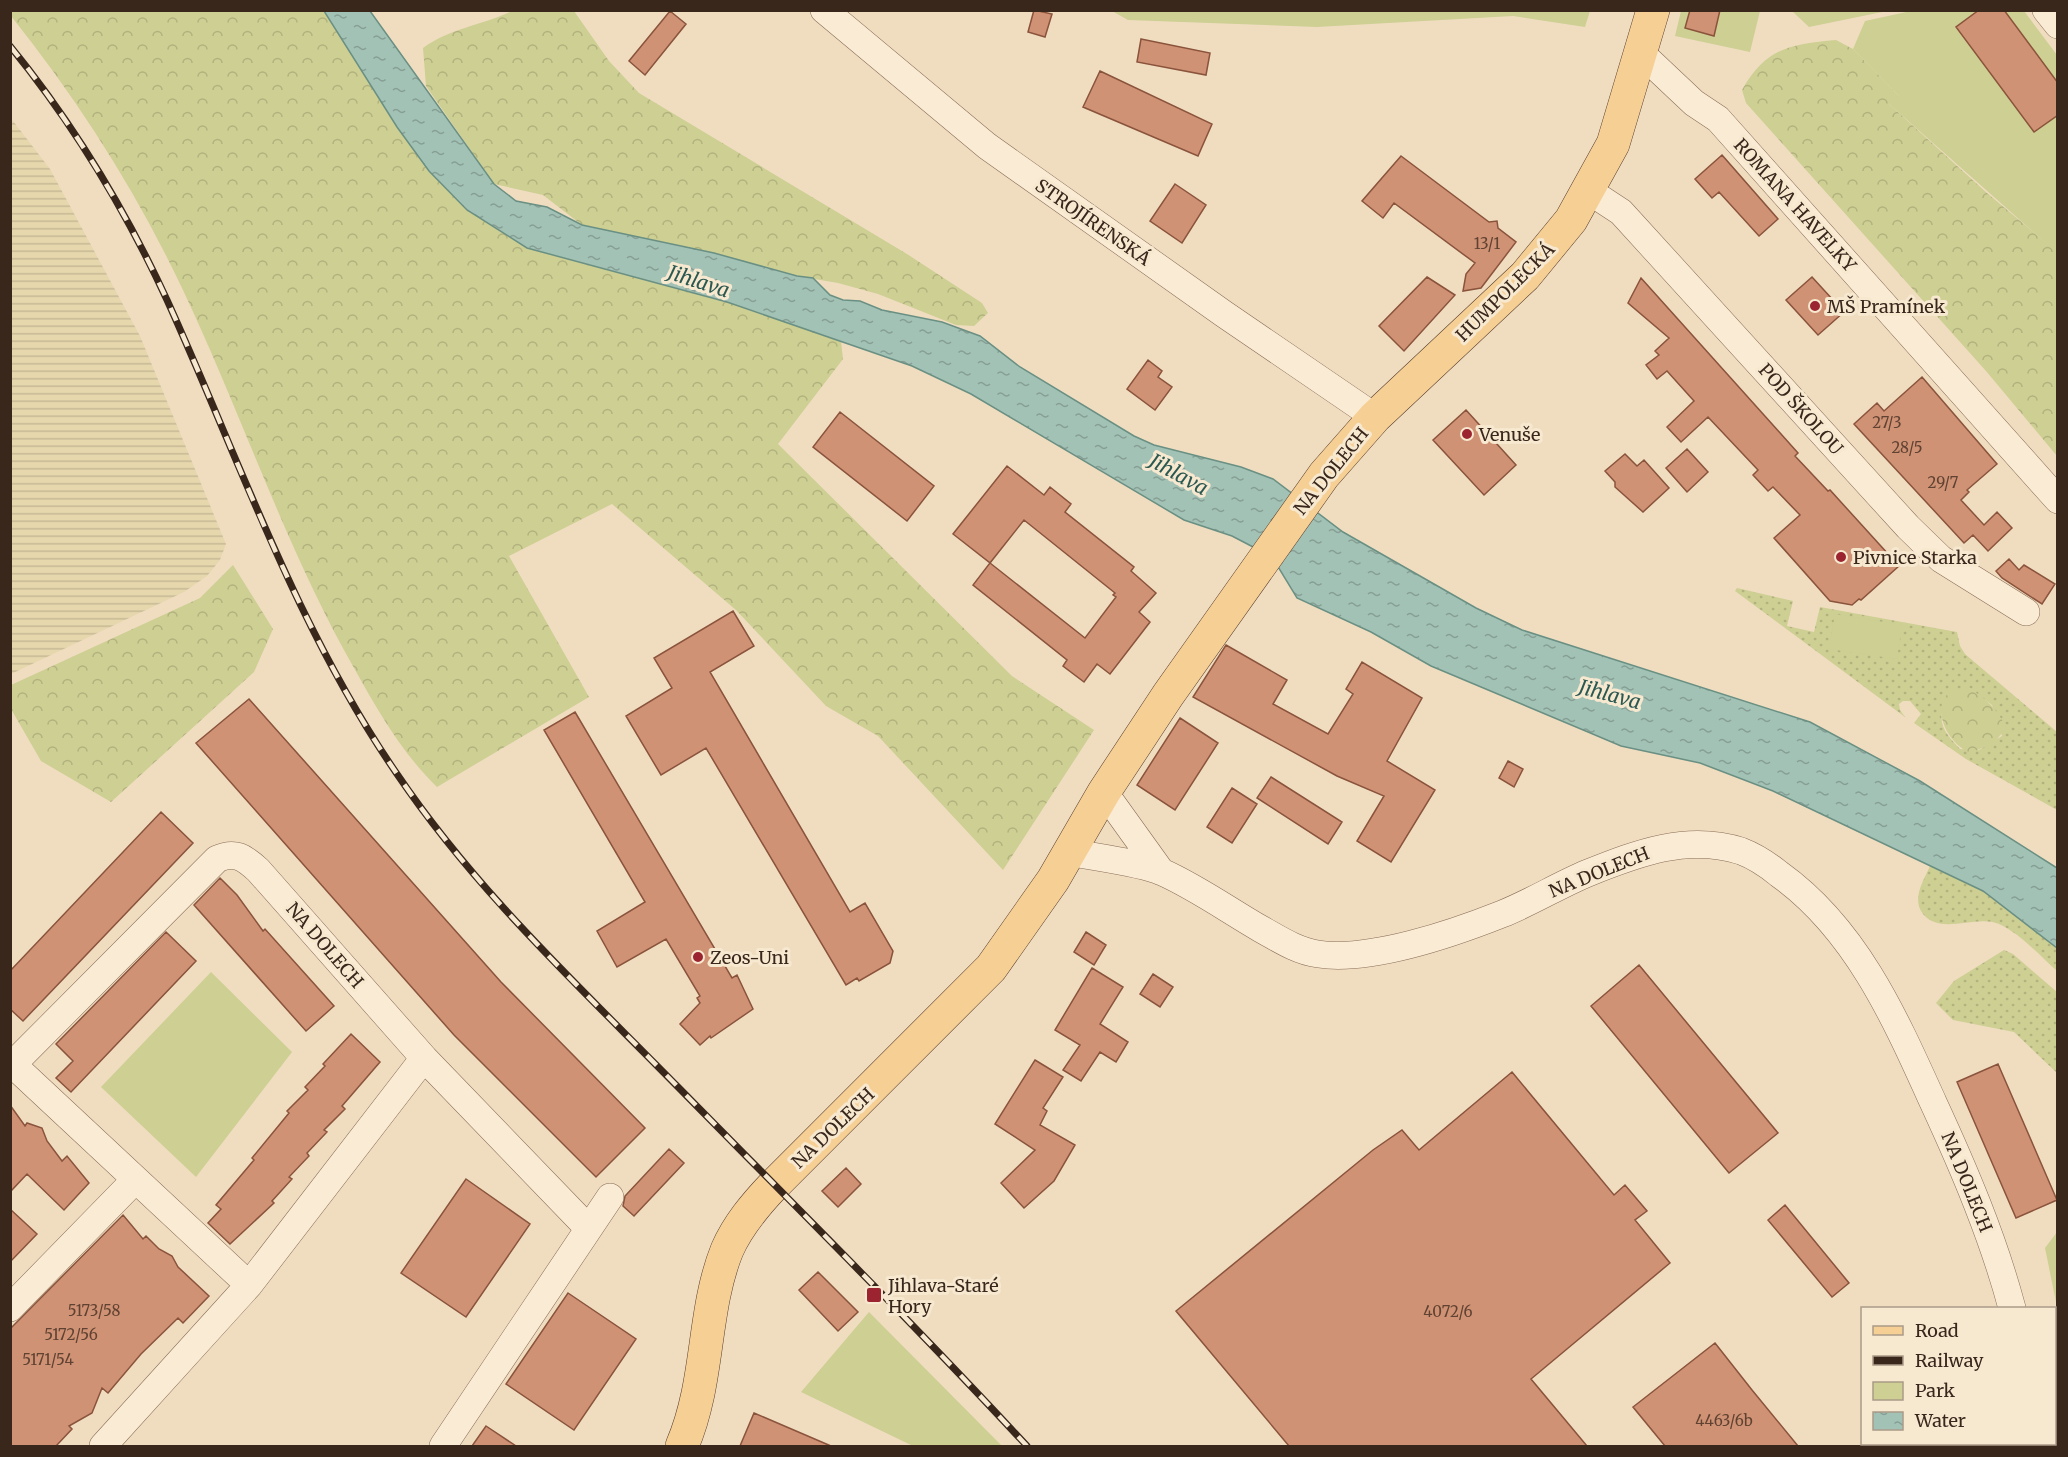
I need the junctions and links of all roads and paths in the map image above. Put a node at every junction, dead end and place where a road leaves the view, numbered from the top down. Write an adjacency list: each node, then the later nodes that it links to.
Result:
1 (824, 10): 7 (street, STROJÍRENSKÁ)
2 (1653, 10): 5 (main road, HUMPOLECKÁ)
3 (2046, 10): 4 (street)
4 (2058, 25)
5 (1642, 54): 6 (main road, HUMPOLECKÁ); 8 (street, ROMANA HAVELKY)
6 (1589, 191): 7 (main road, HUMPOLECKÁ); 9 (street, POD ŠKOLOU)
7 (1375, 417): 10 (main road, NA DOLECH)
8 (2058, 500)
9 (2026, 612)
10 (1104, 792): 11 (main road, NA DOLECH); 12 (street, NA DOLECH)
11 (1069, 852): 12 (street, NA DOLECH); 23 (main road, NA DOLECH)
12 (1160, 870): 19 (street, NA DOLECH)
13 (424, 1058): 14 (street, NA DOLECH); 17 (street, NA DOLECH); 18 (street)
14 (11, 1064): 15 (street, NA DOLECH)
15 (135, 1180): 18 (street, NA DOLECH); 20 (street)
16 (610, 1197): 17 (street)
17 (588, 1228): 22 (street)
18 (249, 1286): 21 (street)
19 (2012, 1307)
20 (10, 1308)
21 (103, 1446)
22 (443, 1446)
23 (682, 1446)

